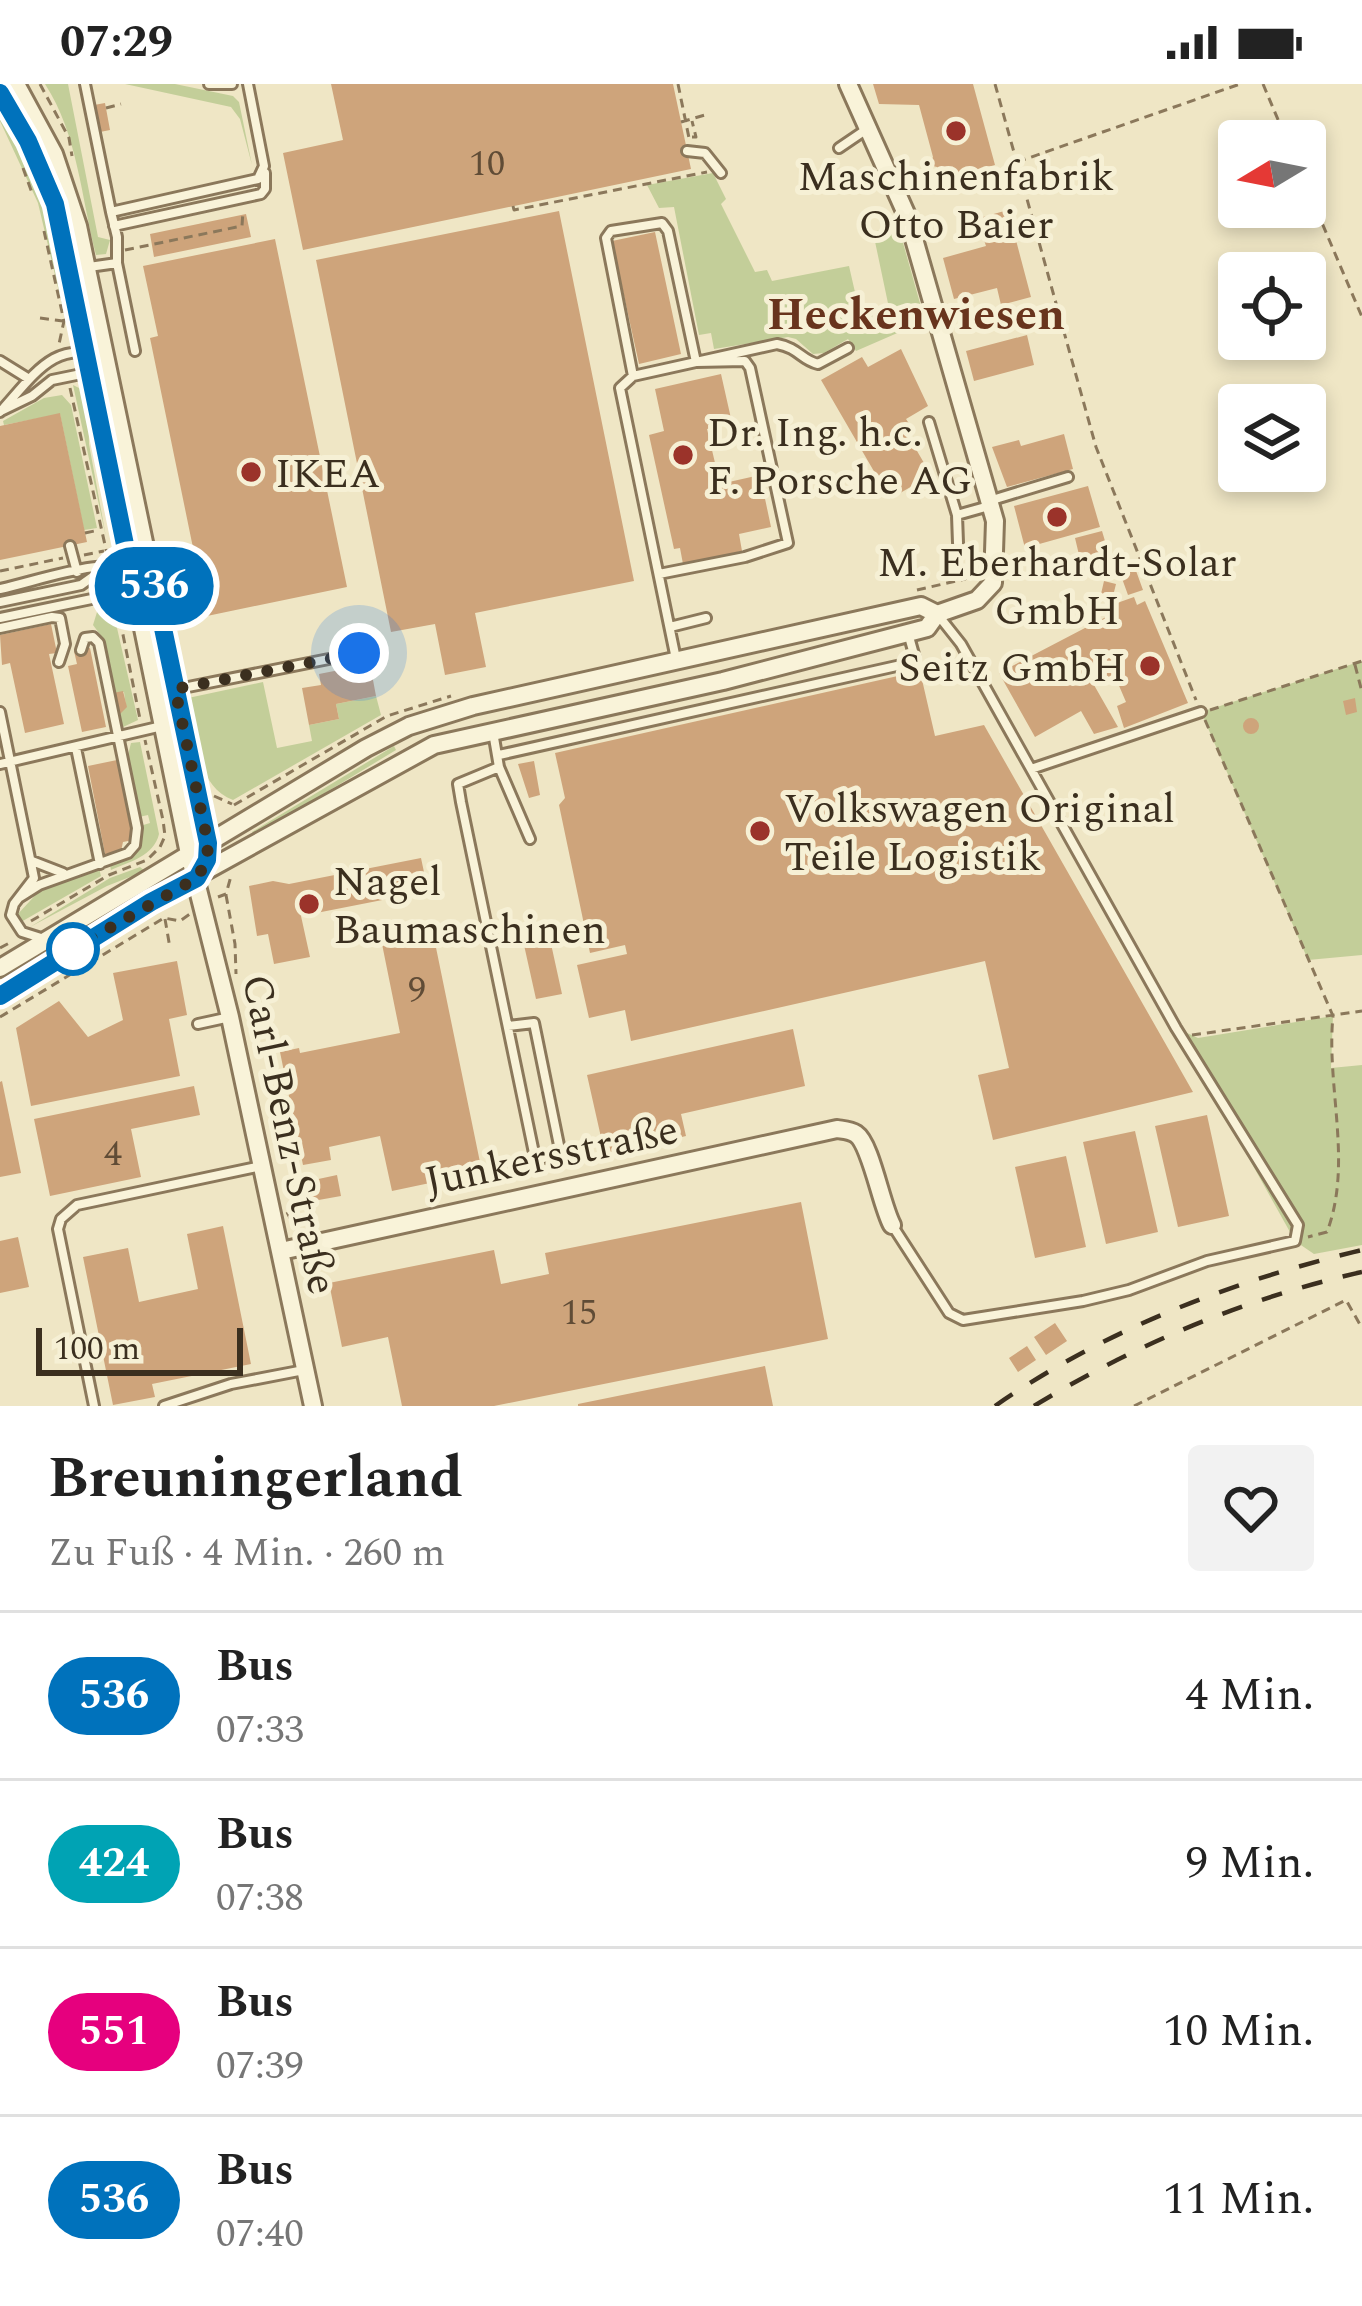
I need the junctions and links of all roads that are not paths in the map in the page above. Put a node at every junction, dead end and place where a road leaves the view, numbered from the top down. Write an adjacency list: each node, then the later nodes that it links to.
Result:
1 (16, 84): 16 (street)
2 (85, 84): 13 (lane)
3 (209, 84): 4 (lane)
4 (232, 84)
5 (248, 84): 11 (lane)
6 (848, 84): 8 (street)
7 (0, 93): 16 (street)
8 (868, 129): 9 (lane); 29 (street)
9 (839, 148)
10 (687, 151): 12 (lane)
11 (264, 166): 13 (lane); 14 (lane)
12 (718, 171)
13 (111, 212): 14 (lane)
14 (114, 226): 15 (lane)
15 (117, 263): 16 (lane); 19 (lane)
16 (80, 269): 18 (street, Carl-Benz-Straße); 20 (street)
17 (848, 348): 22 (lane)
18 (86, 349): 20 (lane); 23 (street, Carl-Benz-Straße); 25 (lane)
19 (135, 351)
20 (107, 359): 23 (lane); 35 (street)
21 (0, 361): 25 (lane)
22 (696, 362): 24 (lane); 24 (lane); 37 (lane)
23 (91, 372): 26 (lane); 33 (street, Carl-Benz-Straße)
24 (633, 376): 37 (lane)
25 (30, 380): 26 (lane)
26 (1, 411)
27 (928, 422): 30 (lane)
28 (1068, 477): 29 (lane)
29 (990, 503): 30 (lane); 43 (street)
30 (957, 515): 31 (lane)
31 (958, 543)
32 (71, 551): 36 (lane)
33 (129, 564): 34 (lane); 35 (lane); 40 (street, Carl-Benz-Straße)
34 (110, 565): 36 (lane); 38 (lane)
35 (151, 571): 40 (lane); 53 (street)
36 (76, 572): 39 (lane)
37 (658, 574): 46 (lane)
38 (81, 585): 41 (lane); 42 (lane)
39 (0, 589)
40 (135, 590): 41 (lane); 57 (street, Carl-Benz-Straße)
41 (110, 595): 44 (lane)
42 (0, 602)
43 (937, 614): 48 (street); 51 (street); 66 (lane)
44 (0, 618)
45 (706, 618): 46 (lane)
46 (670, 627): 51 (lane)
47 (0, 628): 52 (lane)
48 (908, 633): 54 (street); 63 (lane)
49 (81, 650): 60 (lane)
50 (359, 653): 53 (lane)
51 (676, 660): 54 (street); 68 (street)
52 (58, 662)
53 (175, 689): 68 (street)
54 (682, 689): 59 (street)
55 (0, 712): 64 (lane)
56 (1201, 712): 66 (lane)
57 (163, 726): 60 (lane); 69 (street, Carl-Benz-Straße)
58 (98, 729): 61 (lane)
59 (493, 731): 63 (lane); 73 (street)
60 (119, 738): 61 (lane); 71 (lane)
61 (101, 743): 62 (lane)
62 (76, 748): 64 (lane); 71 (lane)
63 (499, 755): 65 (lane)
64 (4, 763): 70 (lane)
65 (499, 767): 67 (lane); 81 (lane)
66 (1031, 769): 83 (lane)
67 (530, 839)
68 (208, 843): 69 (street); 73 (street)
69 (189, 854): 73 (street, Carl-Benz-Straße); 75 (street)
70 (31, 860): 72 (lane); 74 (lane)
71 (105, 862): 72 (lane)
72 (69, 873): 74 (lane)
73 (197, 878): 77 (street); 79 (street, Carl-Benz-Straße)
74 (20, 897): 75 (lane)
75 (46, 938): 76 (street)
76 (0, 968)
77 (8, 983): 78 (street)
78 (0, 996)
79 (230, 1017): 80 (lane); 82 (street, Carl-Benz-Straße)
80 (198, 1024)
81 (508, 1026): 81 (lane)
82 (262, 1166): 84 (street, Carl-Benz-Straße); 86 (lane)
83 (892, 1225): 84 (street, Junkersstraße)
84 (280, 1251): 85 (street, Carl-Benz-Straße)
85 (305, 1370): 87 (lane); 88 (street, Carl-Benz-Straße)
86 (94, 1406)
87 (164, 1406)
88 (313, 1406)

